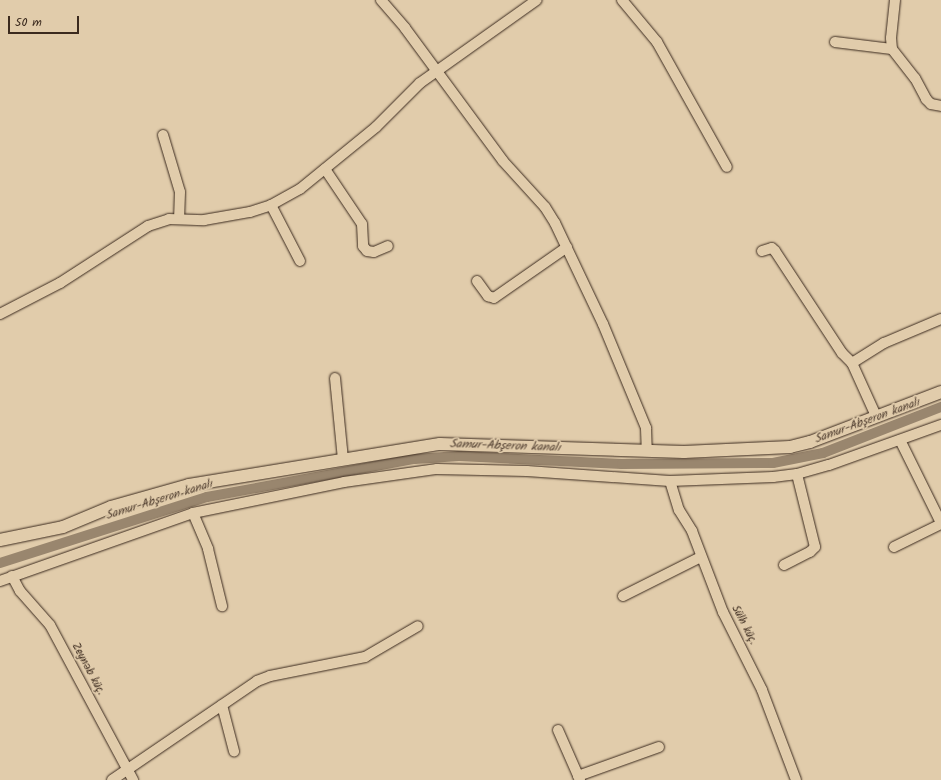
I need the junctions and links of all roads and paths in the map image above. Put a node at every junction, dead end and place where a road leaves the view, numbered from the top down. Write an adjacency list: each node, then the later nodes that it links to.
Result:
1 (381, 0): 7 (street)
2 (536, 0): 7 (street)
3 (622, 0): 10 (street)
4 (895, 0): 6 (street)
5 (835, 42): 6 (street)
6 (892, 49): 8 (street)
7 (435, 71): 11 (street); 15 (street)
8 (941, 106)
9 (163, 135): 13 (street)
10 (727, 167)
11 (325, 169): 12 (street); 14 (street)
12 (271, 205): 13 (street); 17 (street)
13 (179, 219): 21 (street)
14 (388, 246)
15 (567, 247): 18 (street); 29 (street)
16 (762, 251): 23 (street)
17 (300, 261)
18 (477, 281)
19 (0, 304): 20 (street)
20 (0, 308)
21 (0, 314)
22 (941, 319): 23 (street)
23 (852, 363): 26 (street)
24 (335, 378): 30 (street)
25 (941, 392): 26 (street)
26 (876, 416): 29 (street)
27 (941, 425): 28 (street)
28 (900, 440): 31 (street); 34 (street)
29 (647, 451): 30 (street)
30 (343, 460): 35 (street)
31 (797, 474): 32 (street); 38 (street)
32 (670, 481): 33 (street); 37 (street, Sülh küç.)
33 (193, 513): 39 (street); 42 (street)
34 (941, 523): 36 (street)
35 (0, 540)
36 (894, 547)
37 (701, 557): 41 (street); 51 (street, Sülh küç.)
38 (784, 565)
39 (12, 576): 40 (street); 48 (street, Zeynəb küç.)
40 (0, 581)
41 (623, 596)
42 (222, 606)
43 (418, 626): 44 (street)
44 (222, 705): 47 (street); 48 (street)
45 (558, 730): 49 (street)
46 (658, 747): 49 (street)
47 (234, 751)
48 (131, 775): 50 (street)
49 (579, 778)
50 (112, 780)
51 (796, 780)

